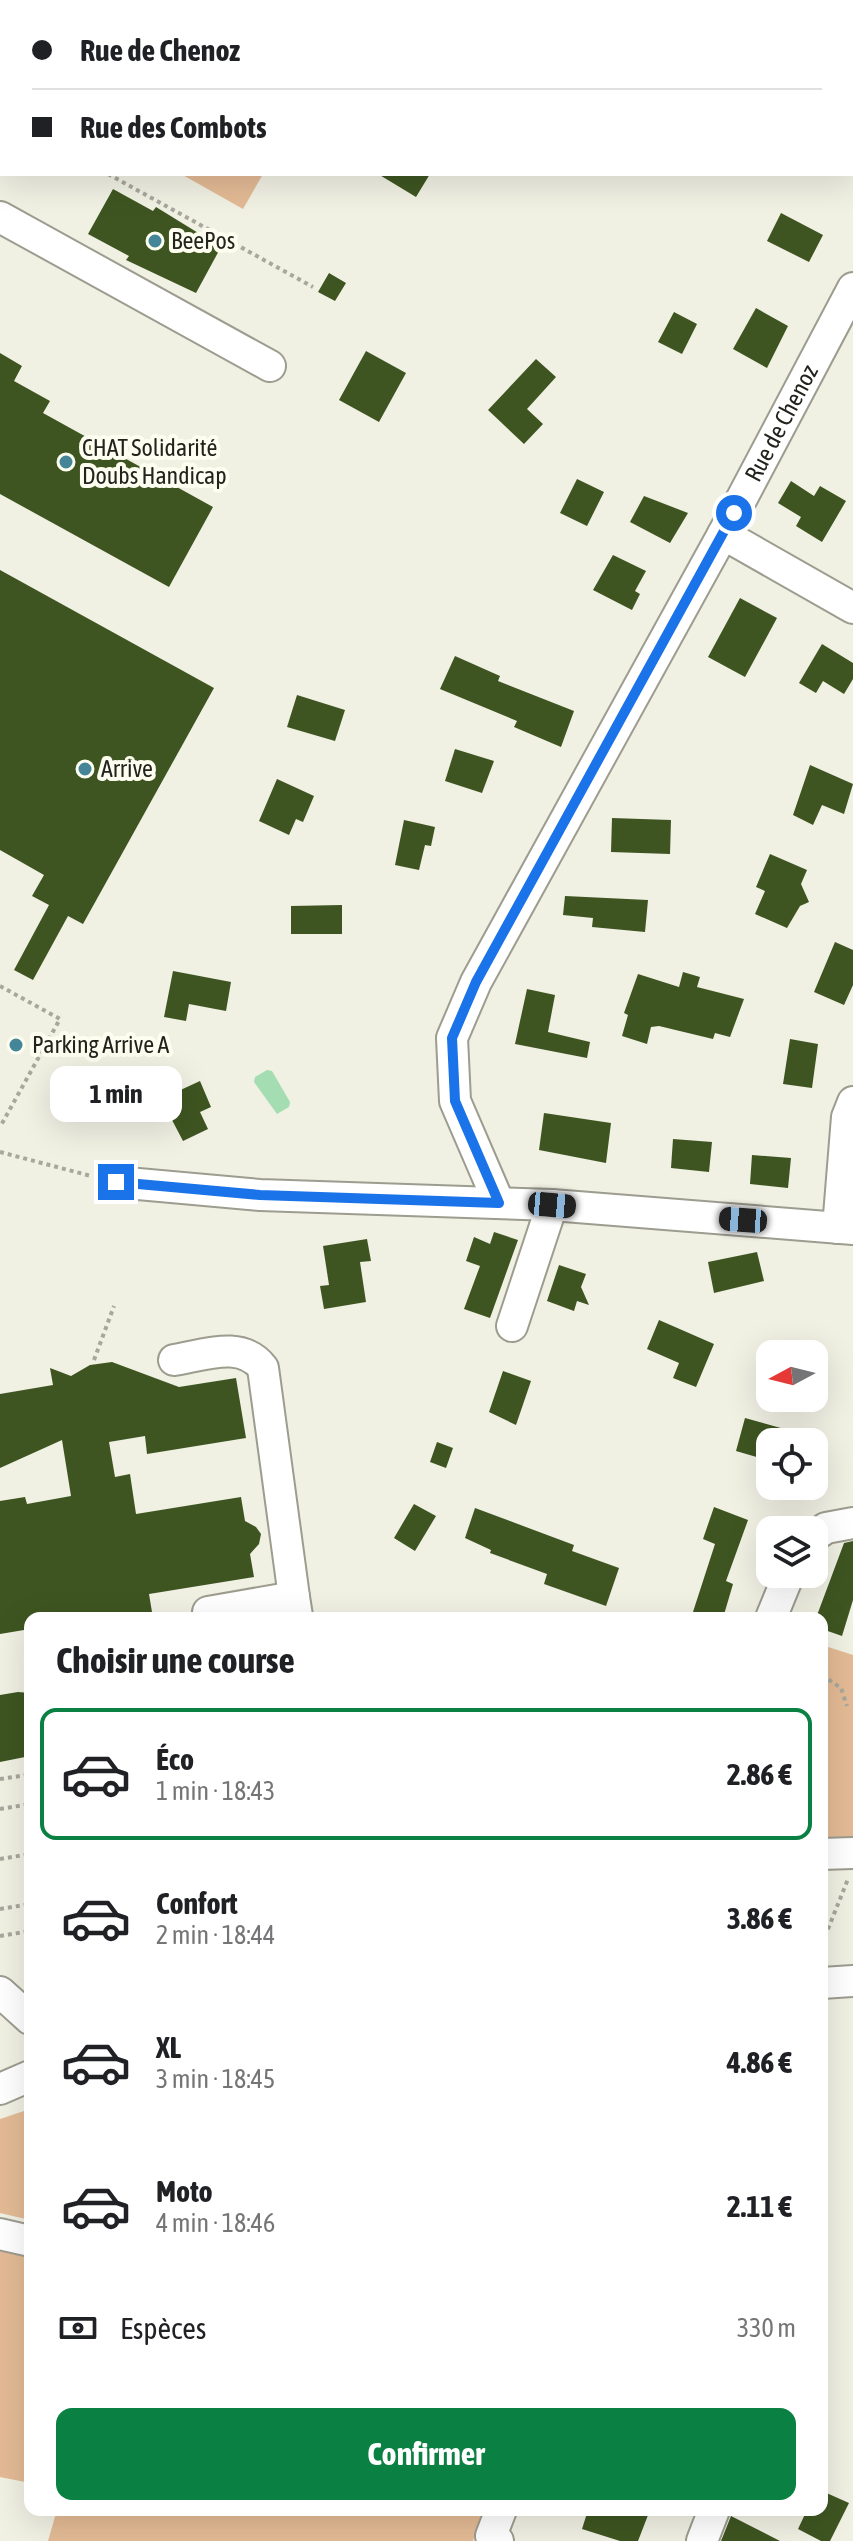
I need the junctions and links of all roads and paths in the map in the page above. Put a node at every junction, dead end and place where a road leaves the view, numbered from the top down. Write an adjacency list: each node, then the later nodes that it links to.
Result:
1 (112, 176): 2 (path)
2 (175, 210): 3 (path); 5 (path)
3 (171, 215)
4 (0, 217): 7 (street)
5 (313, 287)
6 (848, 306): 8 (street, Rue de Chenoz)
7 (270, 366)
8 (723, 534): 9 (street); 15 (street, Rue de Chenoz)
9 (853, 608)
10 (0, 986): 12 (path)
11 (853, 1102): 17 (street)
12 (0, 1127)
13 (0, 1152): 14 (path)
14 (116, 1182): 15 (street)
15 (499, 1203): 16 (street)
16 (552, 1205): 17 (street); 19 (street)
17 (846, 1229)
18 (114, 1306): 20 (path)
19 (512, 1326)
20 (94, 1360)
21 (174, 1360): 25 (street)
22 (853, 1523): 23 (street)
23 (828, 1528)
24 (783, 1588): 27 (street)
25 (295, 1608): 26 (street)
26 (208, 1612)
27 (773, 1612)
28 (828, 1679): 29 (path)
29 (847, 1706)
30 (24, 1775): 31 (path)
31 (0, 1779)
32 (24, 1805): 33 (path)
33 (0, 1809)
34 (24, 1855): 36 (path)
35 (828, 1855): 37 (street)
36 (0, 1859)
37 (852, 1861): 40 (path)
38 (24, 1905): 39 (path)
39 (0, 1909)
40 (828, 1927)
41 (24, 1932): 42 (path)
42 (0, 1936)
43 (853, 1981): 44 (street)
44 (828, 1983)
45 (0, 1992): 46 (street)
46 (24, 2014)
47 (24, 2079): 48 (street)
48 (0, 2089)
49 (0, 2234): 50 (street)
50 (24, 2240)
51 (499, 2516): 53 (street)
52 (712, 2516): 54 (street)
53 (498, 2541)
54 (702, 2541)

